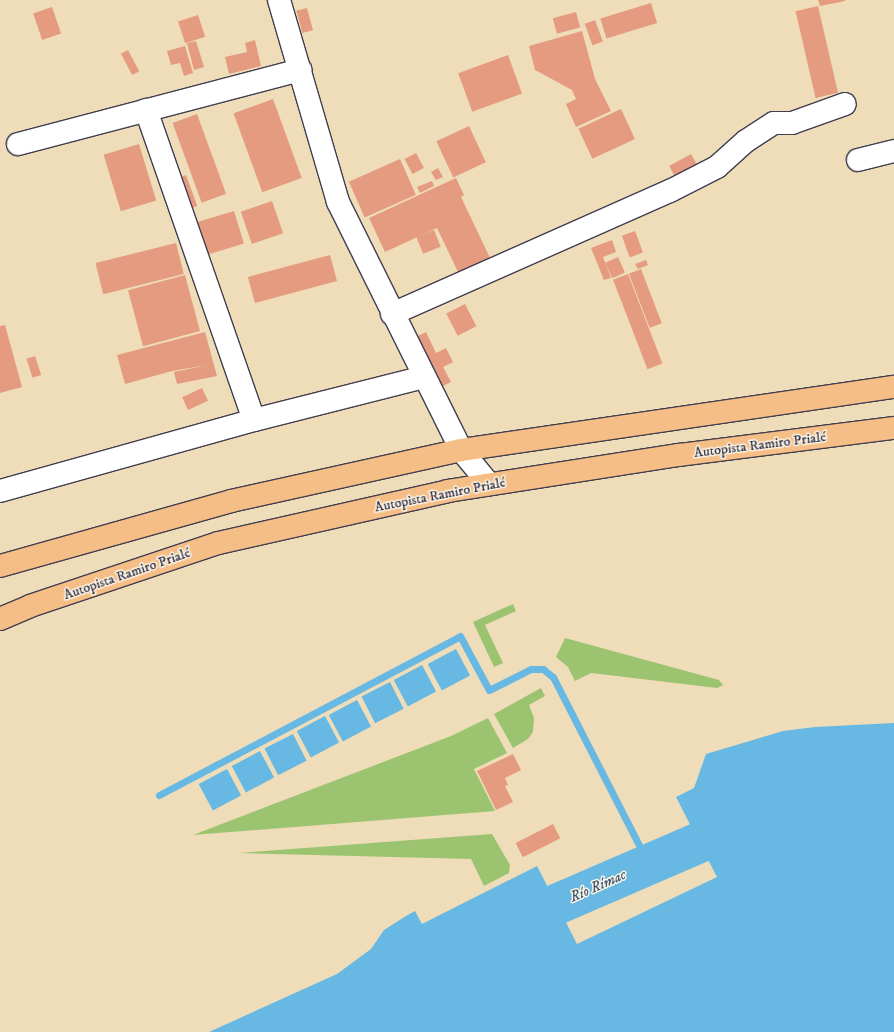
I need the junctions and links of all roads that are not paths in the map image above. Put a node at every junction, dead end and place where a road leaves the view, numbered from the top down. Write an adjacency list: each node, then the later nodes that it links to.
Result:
1 (279, 0): 2 (street)
2 (300, 70): 4 (street); 8 (street)
3 (845, 104): 8 (street)
4 (146, 110): 5 (street); 11 (street)
5 (18, 144)
6 (894, 151): 7 (street)
7 (858, 160)
8 (392, 314): 9 (street)
9 (424, 377): 11 (street); 13 (street)
10 (894, 387): 13 (highway)
11 (254, 420): 15 (street)
12 (894, 428): 14 (highway, Autopista Ramiro Prialé)
13 (461, 450): 14 (street); 16 (highway)
14 (489, 484): 17 (highway, Autopista Ramiro Prialé)
15 (0, 491)
16 (0, 566)
17 (0, 619)

